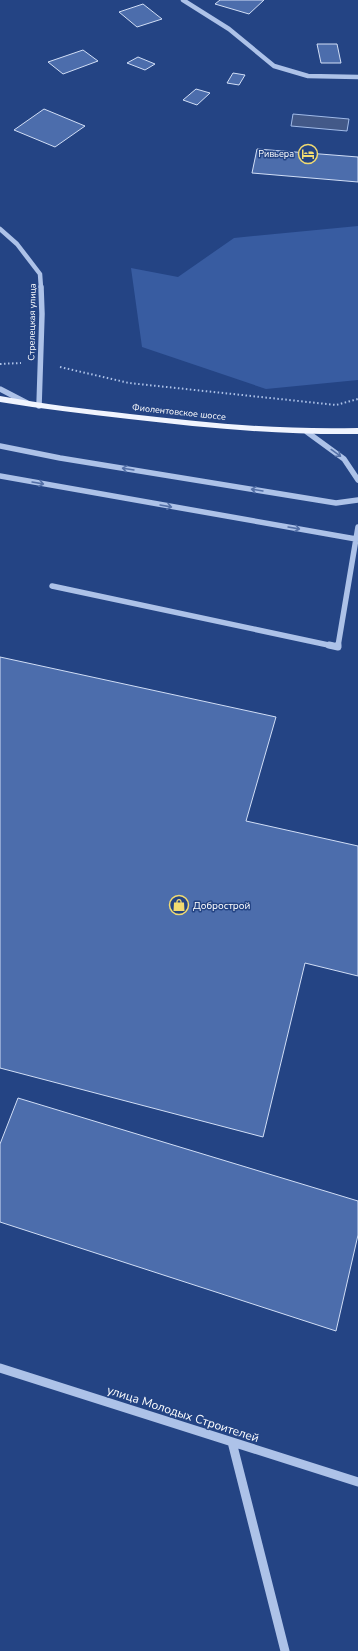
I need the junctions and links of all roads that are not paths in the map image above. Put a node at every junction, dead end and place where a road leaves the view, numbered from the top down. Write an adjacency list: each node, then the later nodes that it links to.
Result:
1 (183, 0): 2 (street)
2 (358, 77)
3 (0, 229): 7 (street, Стрелецкая улица)
4 (0, 389): 6 (street)
5 (0, 398): 6 (main road, Фиолентовское шоссе)
6 (27, 403): 7 (main road, Фиолентовское шоссе)
7 (39, 406): 9 (main road, Фиолентовское шоссе)
8 (358, 431): 9 (main road, Фиолентовское шоссе)
9 (307, 432): 12 (street, one-way to 12)
10 (0, 446): 13 (street, one-way to 10)
11 (0, 476): 15 (street, one-way to 15)
12 (358, 480)
13 (358, 500)
14 (358, 526): 15 (street)
15 (356, 539): 16 (street)
16 (52, 586)
17 (0, 1368): 18 (street, улица Молодых Строителей)
18 (232, 1442): 19 (street, улица Молодых Строителей); 20 (street)
19 (358, 1482)
20 (286, 1651)

